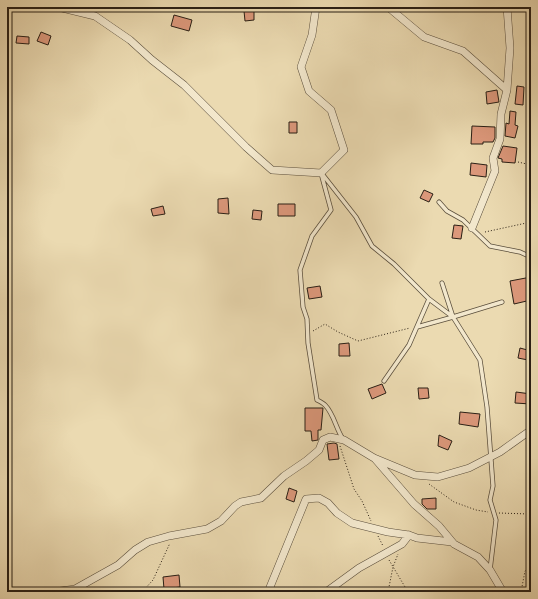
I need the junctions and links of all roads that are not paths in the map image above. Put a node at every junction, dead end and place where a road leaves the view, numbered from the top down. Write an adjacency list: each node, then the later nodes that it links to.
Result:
1 (58, 7): 6 (street)
2 (316, 7): 6 (street)
3 (388, 7): 5 (street)
4 (507, 7): 5 (street)
5 (507, 90): 8 (street)
6 (321, 173): 11 (lane); 17 (lane)
7 (439, 202): 8 (lane)
8 (472, 228): 9 (lane)
9 (531, 257)
10 (442, 283): 13 (lane)
11 (429, 298): 13 (lane); 14 (lane)
12 (502, 302): 13 (lane)
13 (453, 317): 14 (lane); 19 (lane)
14 (416, 326): 15 (lane)
15 (384, 381)
16 (529, 432): 18 (street); 19 (street)
17 (341, 439): 20 (street); 24 (street)
18 (531, 441)
19 (491, 457): 20 (street); 23 (lane)
20 (374, 458): 22 (street)
21 (409, 535): 22 (street); 25 (street); 26 (street)
22 (452, 542): 23 (street)
23 (490, 570): 27 (street)
24 (53, 592)
25 (268, 592)
26 (326, 592)
27 (503, 592)

